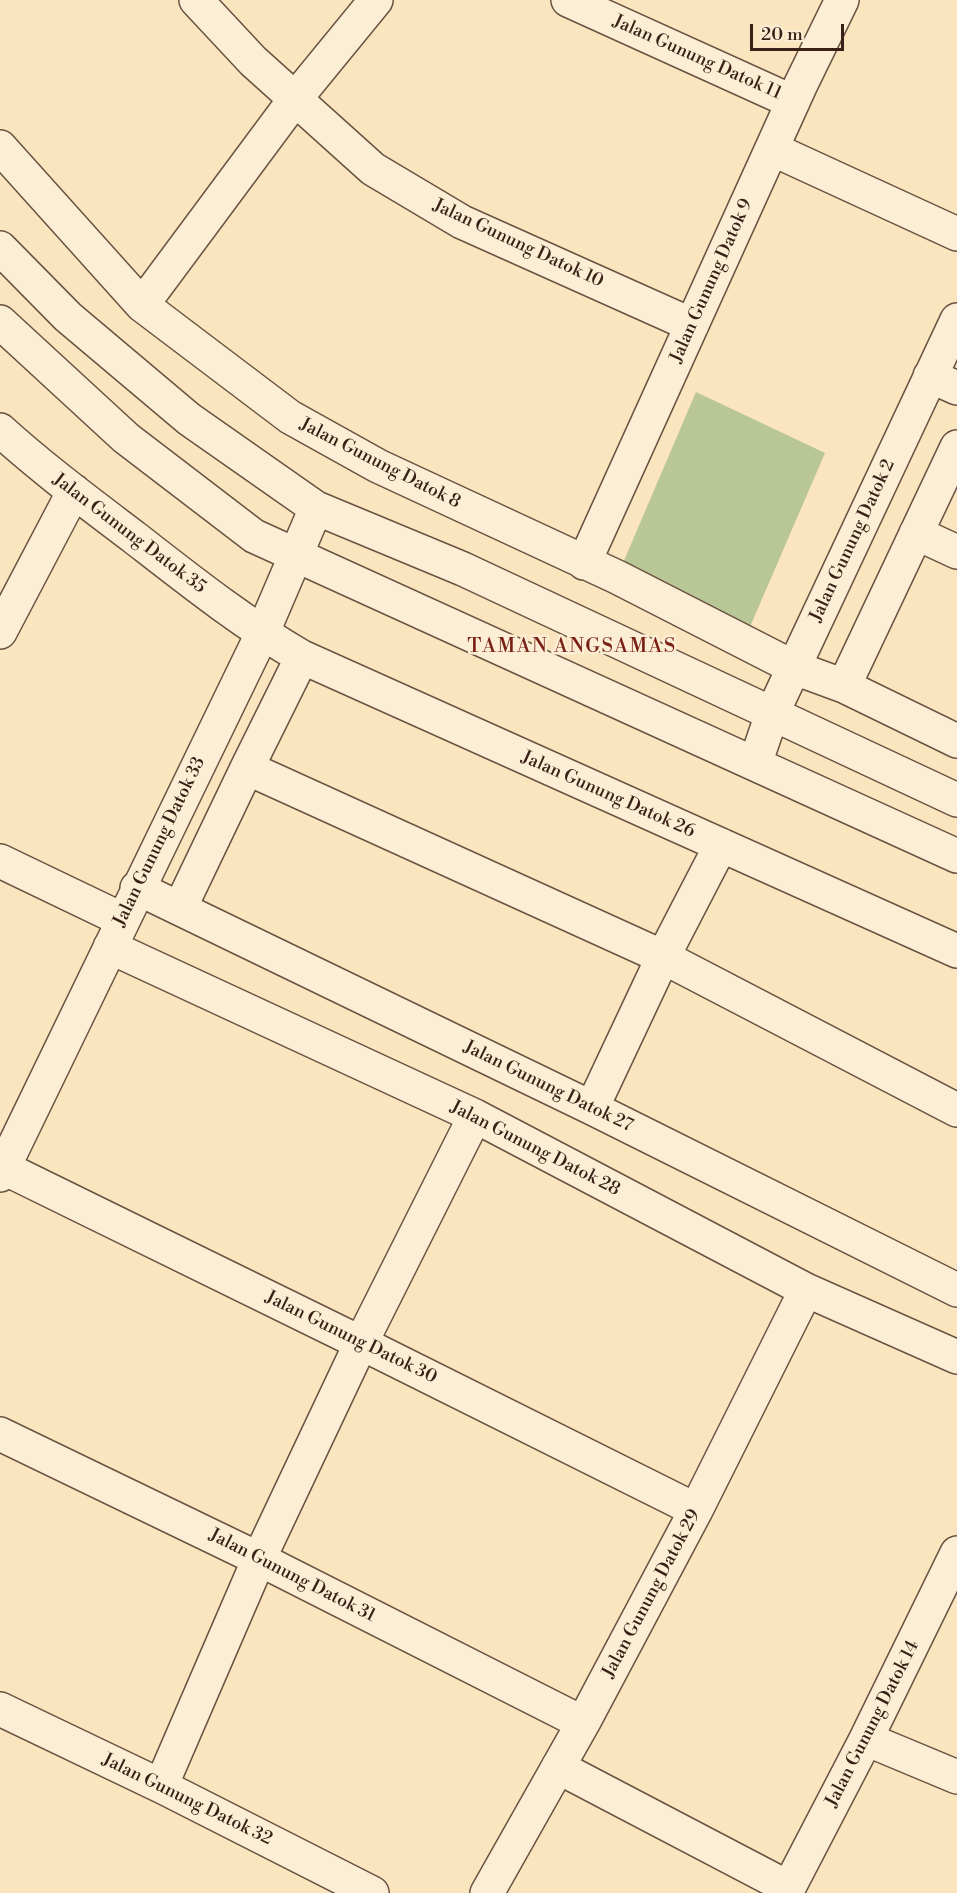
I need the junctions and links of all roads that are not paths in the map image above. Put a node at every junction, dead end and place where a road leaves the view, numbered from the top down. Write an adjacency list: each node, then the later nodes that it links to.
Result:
1 (196, 0): 5 (street, Jalan Gunung Datok 10)
2 (375, 0): 5 (street)
3 (842, 0): 6 (street, Jalan Gunung Datok 9)
4 (581, 2): 6 (street, Jalan Gunung Datok 11)
5 (296, 99): 11 (street); 14 (street, Jalan Gunung Datok 10)
6 (793, 102): 8 (street, Jalan Gunung Datok 9)
7 (0, 147): 11 (street, Jalan Gunung Datok 8)
8 (772, 149): 9 (street); 14 (street, Jalan Gunung Datok 9)
9 (957, 234)
10 (0, 248): 19 (street)
11 (142, 305): 23 (street, Jalan Gunung Datok 8)
12 (957, 320): 15 (street, Jalan Gunung Datok 2)
13 (0, 322): 22 (street)
14 (692, 325): 23 (street, Jalan Gunung Datok 9)
15 (943, 382): 27 (street, Jalan Gunung Datok 2)
16 (0, 430): 18 (street, Jalan Gunung Datok 35)
17 (957, 447): 20 (street)
18 (74, 491): 24 (street); 25 (street, Jalan Gunung Datok 35)
19 (316, 507): 22 (street, Jalan Gunung Datok 33); 29 (street)
20 (916, 533): 21 (street); 28 (street)
21 (957, 552)
22 (297, 555): 25 (street, Jalan Gunung Datok 33); 31 (street)
23 (584, 563): 27 (street, Jalan Gunung Datok 8)
24 (0, 632)
25 (262, 634): 26 (street, Jalan Gunung Datok 26); 37 (street, Jalan Gunung Datok 33)
26 (302, 657): 32 (street); 34 (street, Jalan Gunung Datok 26)
27 (795, 668): 28 (street, Jalan Gunung Datok 8); 29 (street, Jalan Gunung Datok 2)
28 (844, 686): 30 (street, Jalan Gunung Datok 8)
29 (772, 714): 31 (street, Jalan Gunung Datok 2); 33 (street)
30 (957, 741)
31 (755, 764): 35 (street)
32 (247, 768): 38 (street); 41 (street)
33 (957, 800)
34 (720, 845): 40 (street, Jalan Gunung Datok 26); 41 (street)
35 (957, 856)
36 (0, 861): 39 (street, Jalan Gunung Datok 28)
37 (137, 888): 38 (street, Jalan Gunung Datok 27); 39 (street, Jalan Gunung Datok 33)
38 (180, 908): 42 (street, Jalan Gunung Datok 27)
39 (116, 933): 44 (street, Jalan Gunung Datok 28); 45 (street, Jalan Gunung Datok 33)
40 (957, 951)
41 (663, 957): 42 (street); 43 (street)
42 (592, 1108): 47 (street, Jalan Gunung Datok 27)
43 (957, 1110)
44 (475, 1116): 46 (street, Jalan Gunung Datok 28); 48 (street)
45 (2, 1172): 48 (street, Jalan Gunung Datok 30)
46 (806, 1290): 49 (street, Jalan Gunung Datok 28); 51 (street, Jalan Gunung Datok 29)
47 (957, 1290)
48 (361, 1343): 51 (street, Jalan Gunung Datok 30); 53 (street)
49 (957, 1357)
50 (0, 1434): 53 (street, Jalan Gunung Datok 31)
51 (696, 1510): 55 (street, Jalan Gunung Datok 29)
52 (957, 1553): 56 (street, Jalan Gunung Datok 14)
53 (259, 1559): 55 (street, Jalan Gunung Datok 31); 59 (street)
54 (0, 1709): 59 (street, Jalan Gunung Datok 32)
55 (583, 1723): 57 (street, Jalan Gunung Datok 29)
56 (866, 1738): 58 (street); 60 (street, Jalan Gunung Datok 14)
57 (558, 1767): 60 (street); 62 (street, Jalan Gunung Datok 29)
58 (957, 1777)
59 (161, 1786): 61 (street, Jalan Gunung Datok 32)
60 (787, 1890)
61 (372, 1893)
62 (487, 1893)

